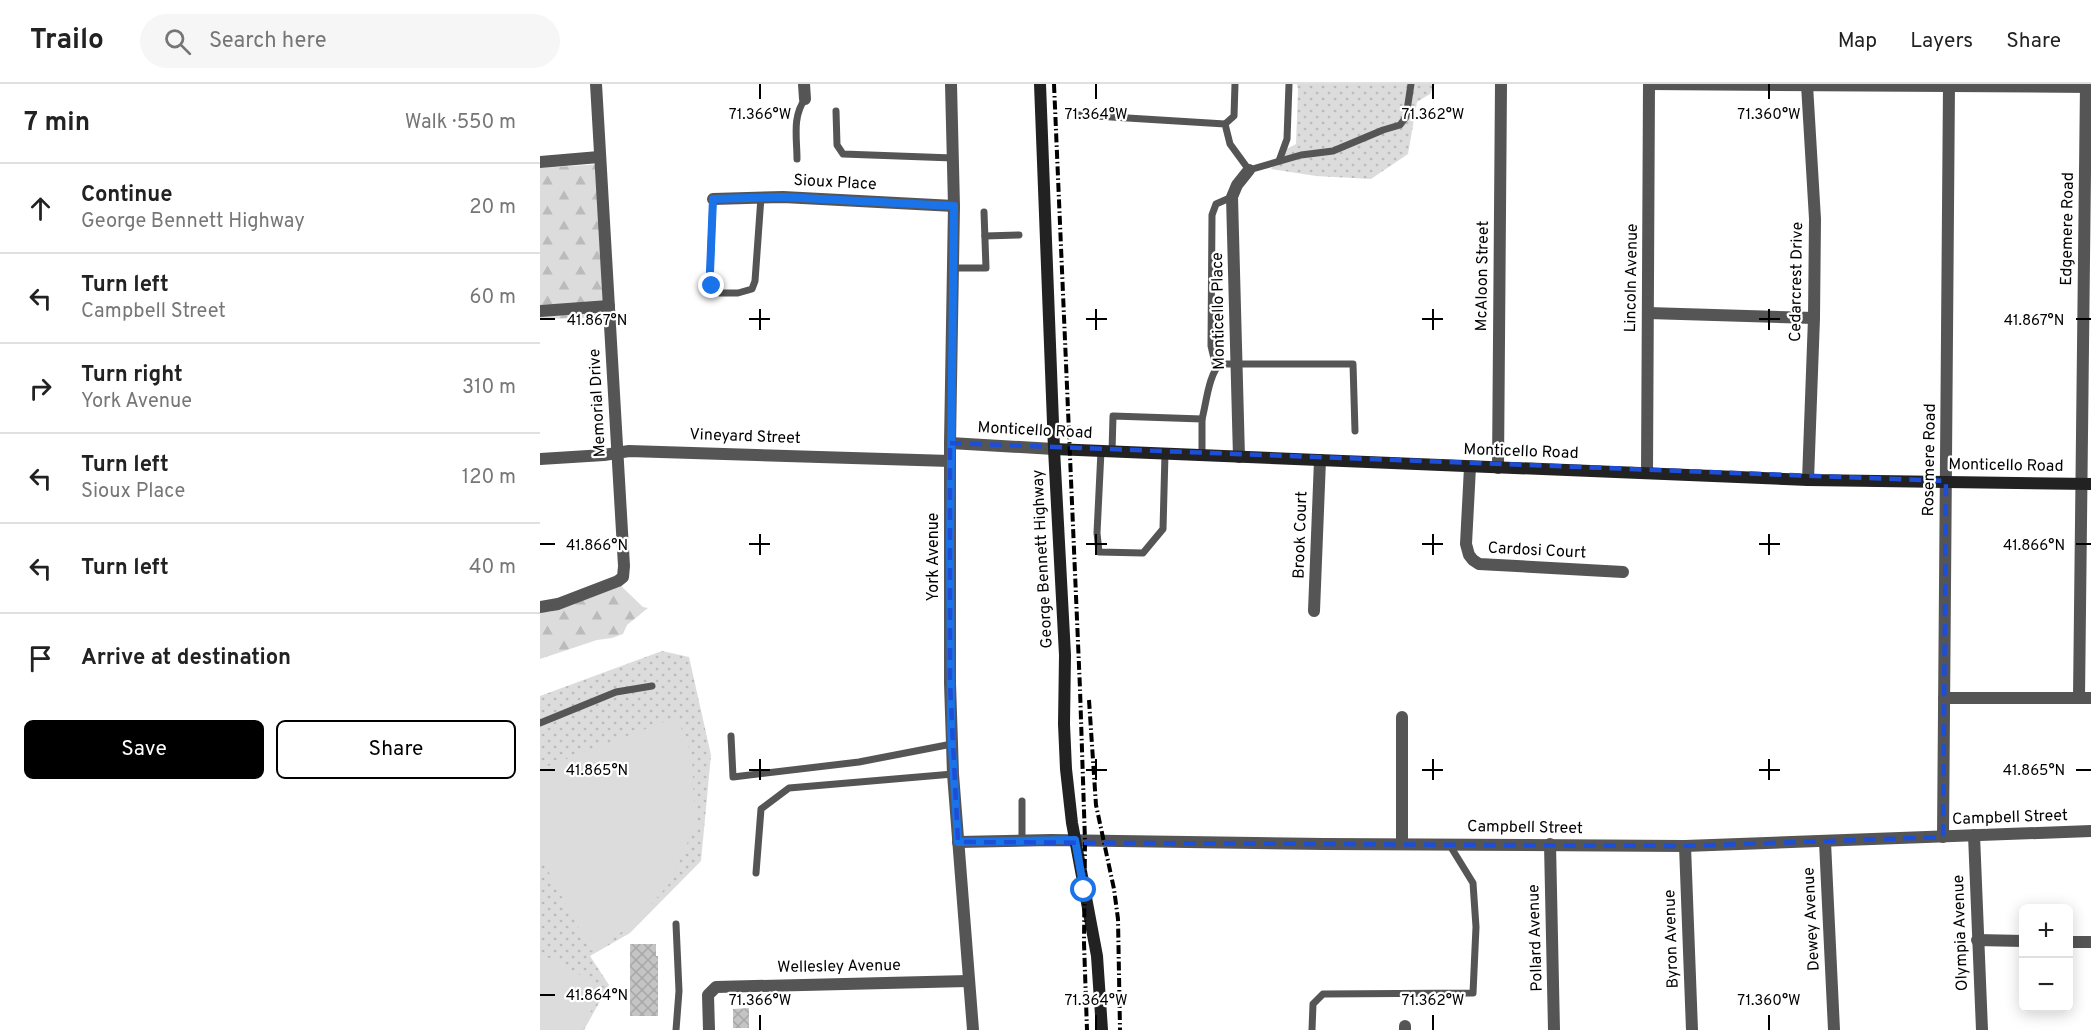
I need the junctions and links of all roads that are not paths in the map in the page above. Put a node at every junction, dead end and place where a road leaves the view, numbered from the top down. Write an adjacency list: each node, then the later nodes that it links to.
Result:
1 (596, 84): 18 (street, Memorial Drive)
2 (804, 84): 14 (street)
3 (951, 84): 19 (street, York Avenue)
4 (1040, 84): 41 (street, George Bennett Highway)
5 (1235, 84): 17 (lane)
6 (1289, 84): 21 (lane)
7 (1411, 84): 21 (lane)
8 (1501, 84): 51 (street, McAloon Street)
9 (1649, 84): 12 (street); 34 (street, Lincoln Avenue)
10 (1861, 85): 11 (street); 12 (street)
11 (1949, 85): 13 (street); 54 (street, Rosemere Road)
12 (1808, 86): 35 (street, Cedarcrest Drive)
13 (2088, 86): 55 (street, Edgemere Road)
14 (805, 99): 20 (lane)
15 (836, 111): 19 (lane)
16 (1079, 115): 17 (lane)
17 (1225, 124): 23 (lane)
18 (599, 157): 22 (street); 32 (street, Memorial Drive)
19 (953, 158): 27 (street, York Avenue)
20 (797, 159)
21 (1279, 161): 23 (lane)
22 (540, 162)
23 (1249, 170): 25 (street)
24 (761, 198): 26 (street, Sioux Place); 26 (lane); 27 (street, Sioux Place)
25 (1232, 198): 36 (street, Monticello Place); 37 (lane)
26 (713, 199)
27 (954, 206): 31 (street, York Avenue)
28 (984, 212): 30 (lane)
29 (1019, 235): 30 (lane)
30 (985, 236): 31 (lane)
31 (954, 268): 40 (street, York Avenue)
32 (609, 306): 33 (street); 43 (street, Memorial Drive)
33 (540, 311)
34 (1648, 313): 35 (street); 52 (street, Lincoln Avenue)
35 (1814, 318): 53 (street, Cedarcrest Drive)
36 (1236, 364): 37 (lane); 39 (lane); 46 (street, Monticello Place)
37 (1216, 367): 38 (lane)
38 (1202, 419): 42 (lane); 45 (lane)
39 (1355, 431)
40 (950, 443): 41 (street, Monticello Road); 49 (street, York Avenue)
41 (1054, 449): 42 (street, Monticello Road); 72 (street, George Bennett Highway)
42 (1107, 451): 44 (street, Monticello Road); 44 (lane)
43 (616, 453): 47 (street, Vineyard Street); 49 (street, Vineyard Street); 57 (street, Memorial Drive)
44 (1165, 454): 45 (street, Monticello Road)
45 (1202, 455): 46 (street, Monticello Road)
46 (1239, 457): 48 (street, Monticello Road)
47 (540, 459)
48 (1320, 460): 50 (street, Monticello Road); 58 (street, Brook Court)
49 (950, 461): 65 (street, York Avenue)
50 (1470, 467): 51 (street, Monticello Road); 56 (street, Cardosi Court)
51 (1498, 468): 52 (street, Monticello Road)
52 (1647, 473): 53 (street, Monticello Road)
53 (1808, 480): 54 (street, Monticello Road)
54 (1946, 482): 55 (street, Monticello Road); 60 (street, Rosemere Road)
55 (2086, 484): 61 (street, Edgemere Road)
56 (1623, 572)
57 (540, 607)
58 (1314, 611)
59 (652, 686): 63 (lane)
60 (1944, 698): 61 (street); 70 (street, Rosemere Road)
61 (2085, 698)
62 (1402, 717): 75 (street)
63 (540, 723)
64 (731, 736): 65 (lane)
65 (952, 744): 66 (street, York Avenue)
66 (953, 774): 73 (street, York Avenue); 79 (lane)
67 (1022, 801): 71 (lane)
68 (2091, 831): 69 (street, Campbell Street)
69 (1974, 835): 70 (street, Campbell Street); 81 (street, Olympia Avenue)
70 (1943, 837): 74 (street, Campbell Street)
71 (1022, 840): 72 (street, Campbell Street); 73 (street, Campbell Street)
72 (1075, 840): 75 (street, Campbell Street); 89 (street, George Bennett Highway)
73 (958, 842): 85 (street, York Avenue)
74 (1825, 842): 78 (street, Campbell Street); 93 (street, Dewey Avenue)
75 (1402, 843): 76 (street, Campbell Street)
76 (1449, 844): 77 (street, Campbell Street); 90 (lane)
77 (1550, 844): 78 (street, Campbell Street); 91 (street, Pollard Avenue)
78 (1685, 846): 92 (street, Byron Avenue)
79 (756, 873)
80 (676, 924): 86 (lane)
81 (1977, 940): 82 (street); 94 (street, Olympia Avenue)
82 (2019, 941)
83 (2073, 942): 84 (street)
84 (2091, 942)
85 (968, 981): 87 (street, Wellesley Avenue); 88 (street, York Avenue)
86 (676, 1030)
87 (709, 1030)
88 (973, 1030)
89 (1102, 1030)
90 (1312, 1030)
91 (1554, 1030)
92 (1692, 1030)
93 (1834, 1030)
94 (1982, 1030)

